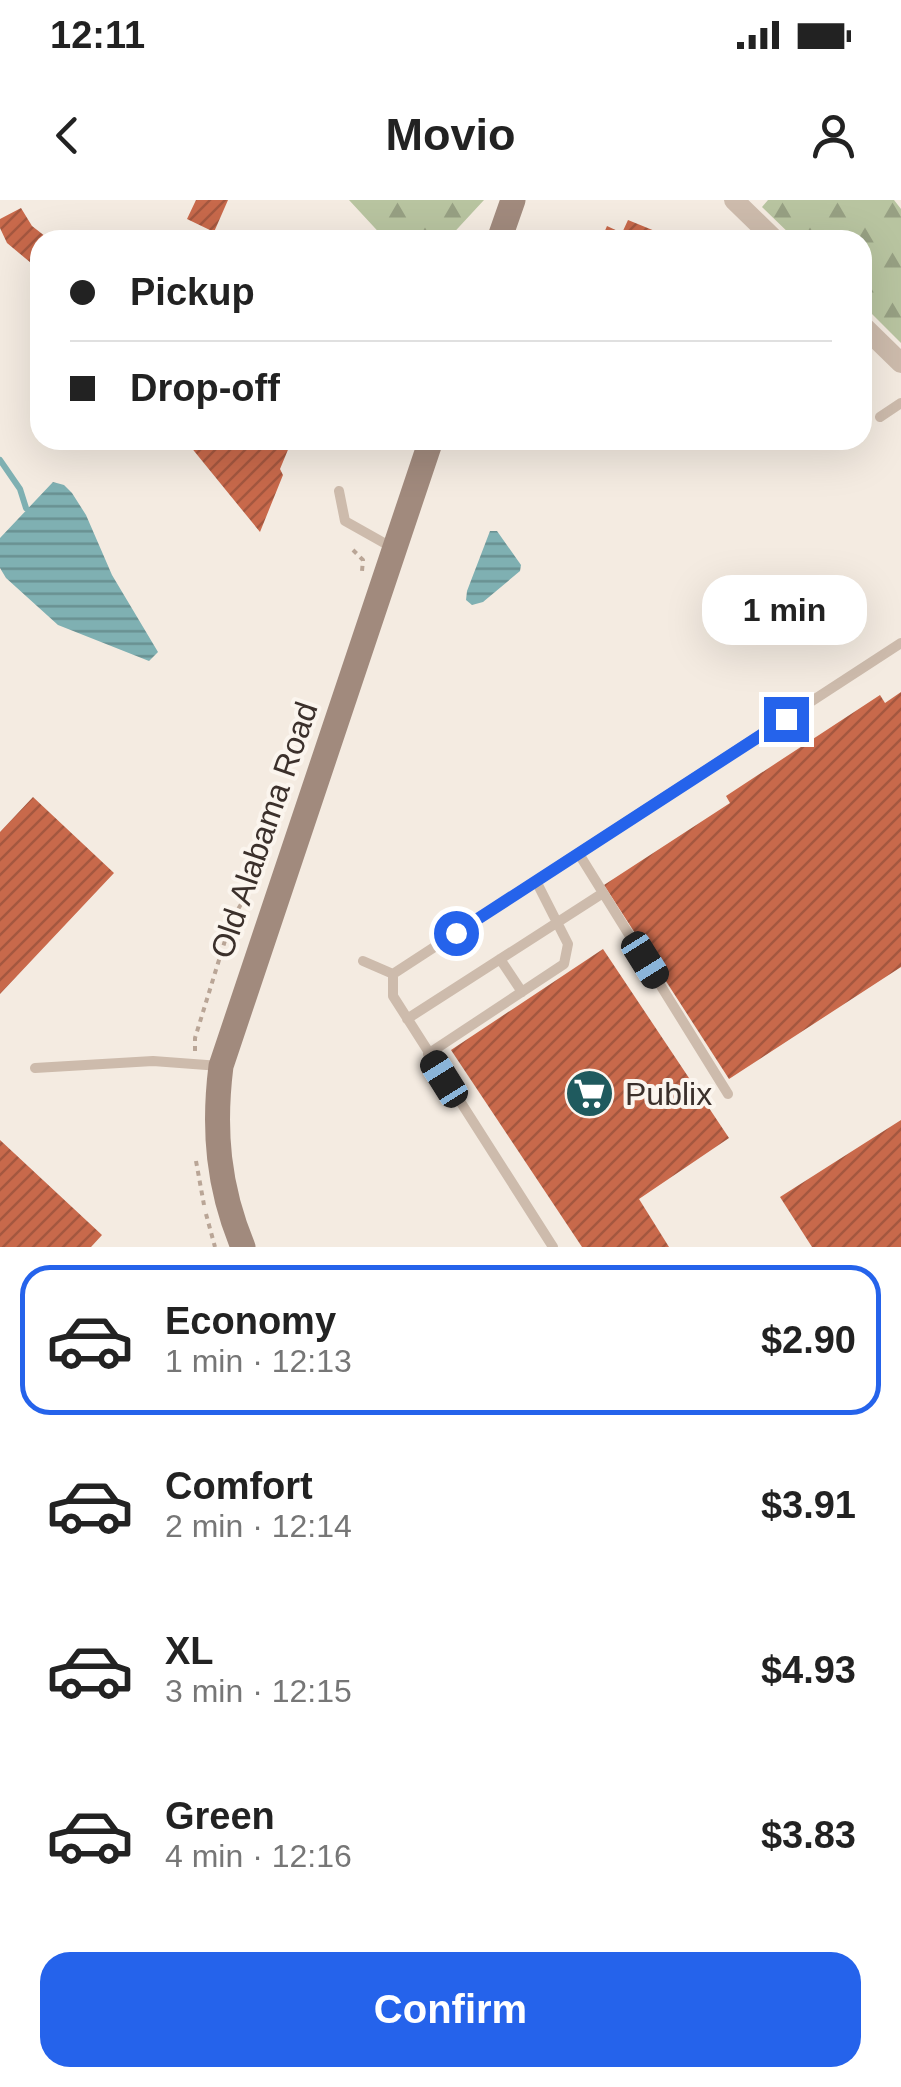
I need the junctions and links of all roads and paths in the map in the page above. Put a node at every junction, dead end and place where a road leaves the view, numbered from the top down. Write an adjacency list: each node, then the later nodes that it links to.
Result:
1 (512, 200): 3 (street)
2 (734, 200): 4 (street)
3 (502, 230)
4 (765, 230)
5 (872, 335): 6 (street)
6 (901, 363)
7 (901, 402): 8 (lane)
8 (880, 417)
9 (428, 450): 11 (street, Old Alabama Road)
10 (339, 491): 11 (lane)
11 (394, 548): 23 (street, Old Alabama Road)
12 (901, 643): 13 (lane)
13 (579, 854): 14 (lane); 15 (lane)
14 (536, 882): 16 (lane); 19 (lane)
15 (603, 893): 16 (lane); 25 (lane)
16 (557, 922): 17 (lane); 20 (lane)
17 (500, 959): 20 (lane); 21 (lane)
18 (363, 961): 19 (lane)
19 (393, 974): 21 (lane)
20 (522, 992): 22 (lane)
21 (408, 1020): 22 (lane)
22 (428, 1054): 27 (lane)
23 (221, 1066): 24 (lane); 26 (street, Old Alabama Road)
24 (35, 1068)
25 (728, 1094)
26 (243, 1247)
27 (553, 1247)

